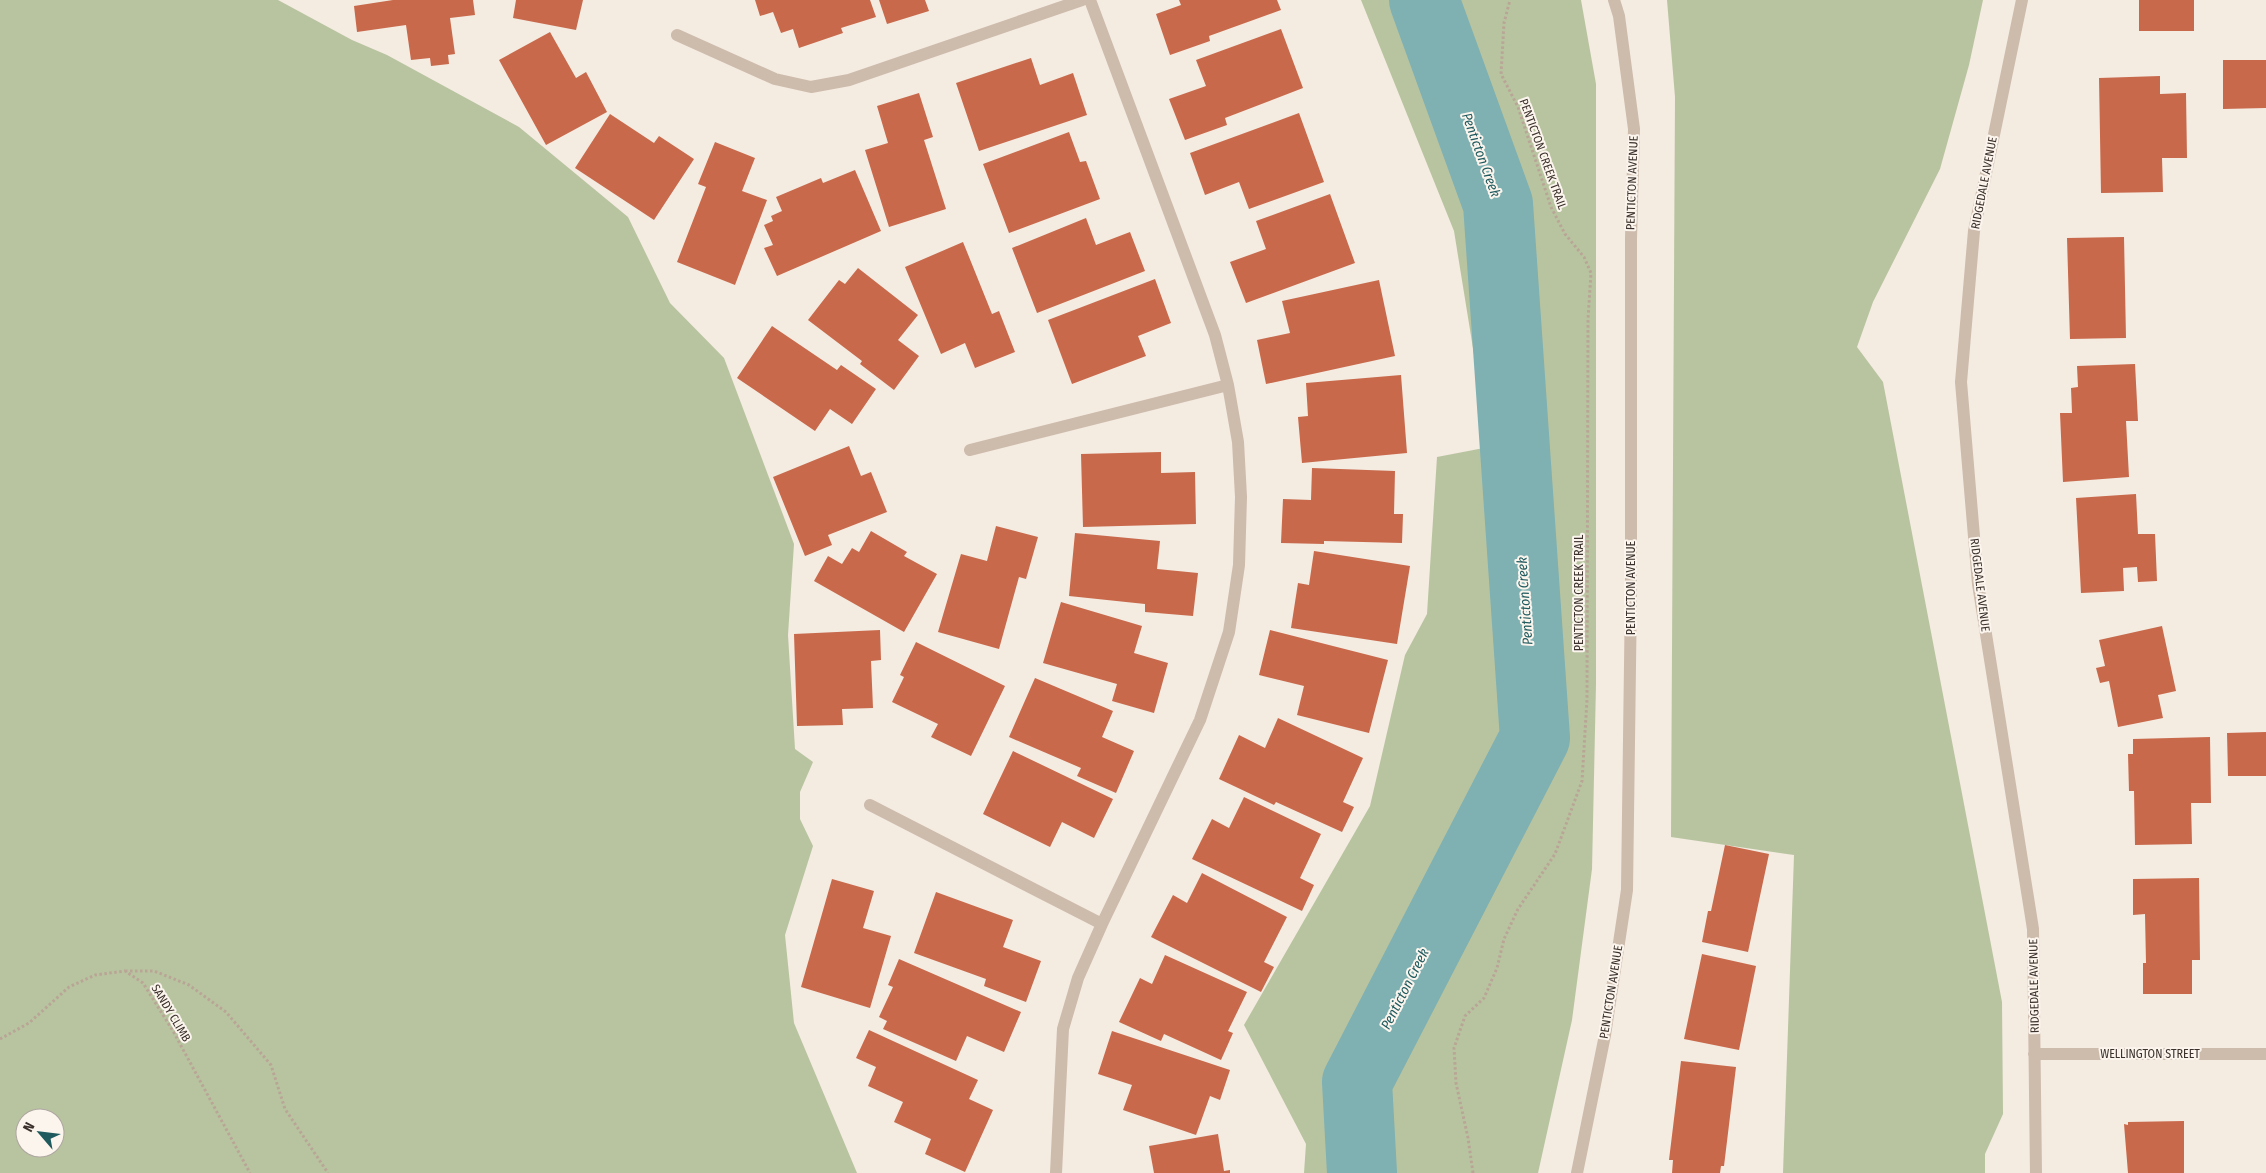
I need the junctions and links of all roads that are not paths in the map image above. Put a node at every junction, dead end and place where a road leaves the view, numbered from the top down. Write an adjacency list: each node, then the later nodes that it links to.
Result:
1 (1082, 0): 5 (street)
2 (1090, 0): 6 (street)
3 (1614, 0): 13 (street, PENTICTON AVENUE)
4 (2022, 0): 10 (street, RIDGEDALE AVENUE)
5 (677, 35)
6 (1228, 385): 7 (street); 9 (street)
7 (970, 450)
8 (870, 805): 9 (street)
9 (1102, 924): 12 (street)
10 (2034, 1054): 11 (street, WELLINGTON STREET); 14 (street, RIDGEDALE AVENUE)
11 (2266, 1054)
12 (1056, 1173)
13 (1577, 1173)
14 (2036, 1173)

